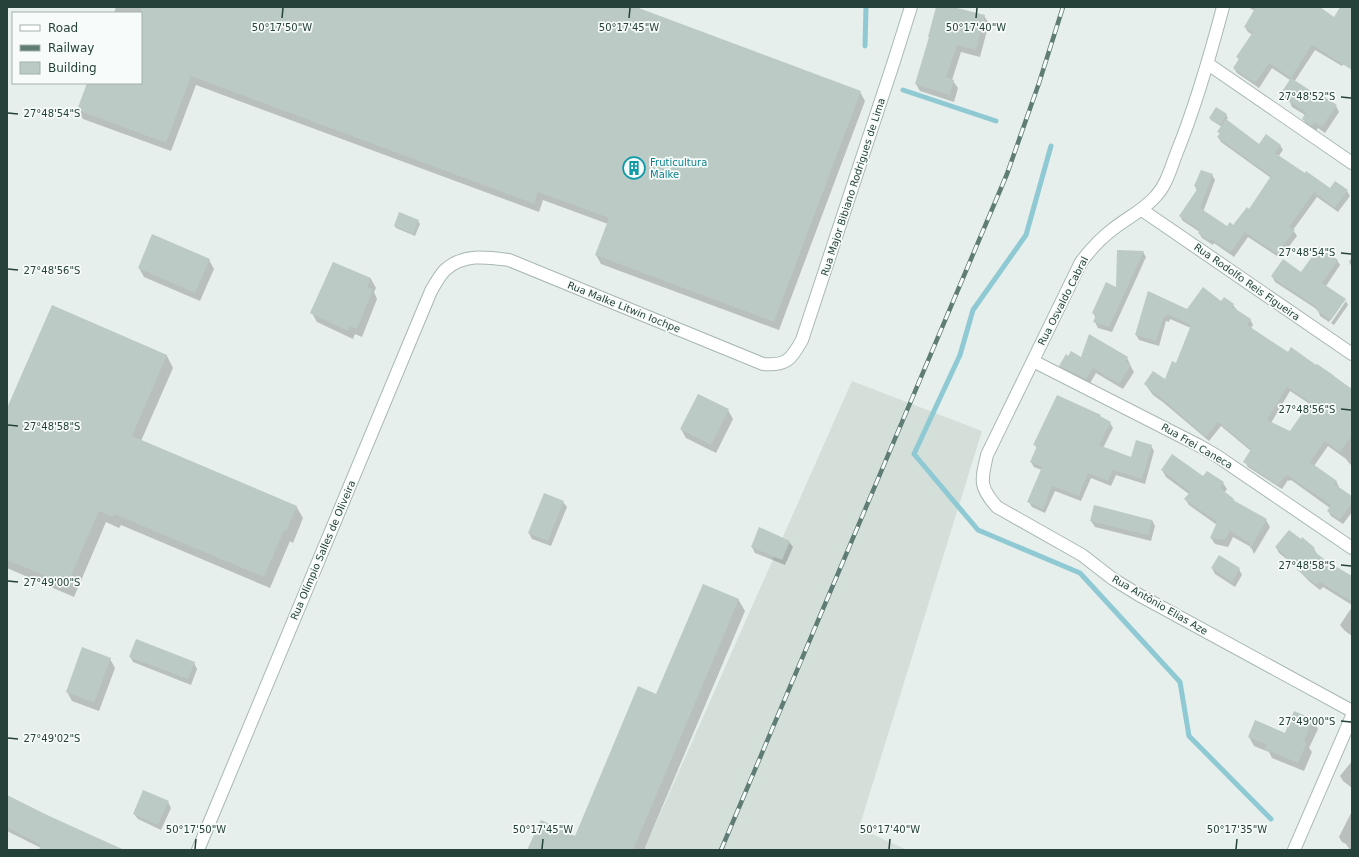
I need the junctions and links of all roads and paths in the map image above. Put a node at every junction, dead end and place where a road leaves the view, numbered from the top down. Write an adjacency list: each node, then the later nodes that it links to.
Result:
1 (911, 7): 9 (street, Rua Major Bibiano Rodrigues de Lima)
2 (1223, 7): 3 (street, Rua Osvaldo Cabral)
3 (1208, 64): 4 (street); 5 (street, Rua Osvaldo Cabral)
4 (1352, 163)
5 (1142, 210): 7 (street, Rua Rodolfo Reis Figueira); 8 (street, Rua Osvaldo Cabral)
6 (461, 260): 9 (street, Rua Malke Litwin Iochpe); 14 (street, Rua Olímpio Salles de Oliveira)
7 (1352, 354)
8 (1033, 361): 10 (street, Rua Osvaldo Cabral); 11 (street, Rua Frei Caneca)
9 (785, 362)
10 (982, 483): 12 (street, Rua Antônio Elias Aze)
11 (1352, 548)
12 (1352, 711)
13 (1352, 716): 15 (street)
14 (201, 848)
15 (1294, 850)

